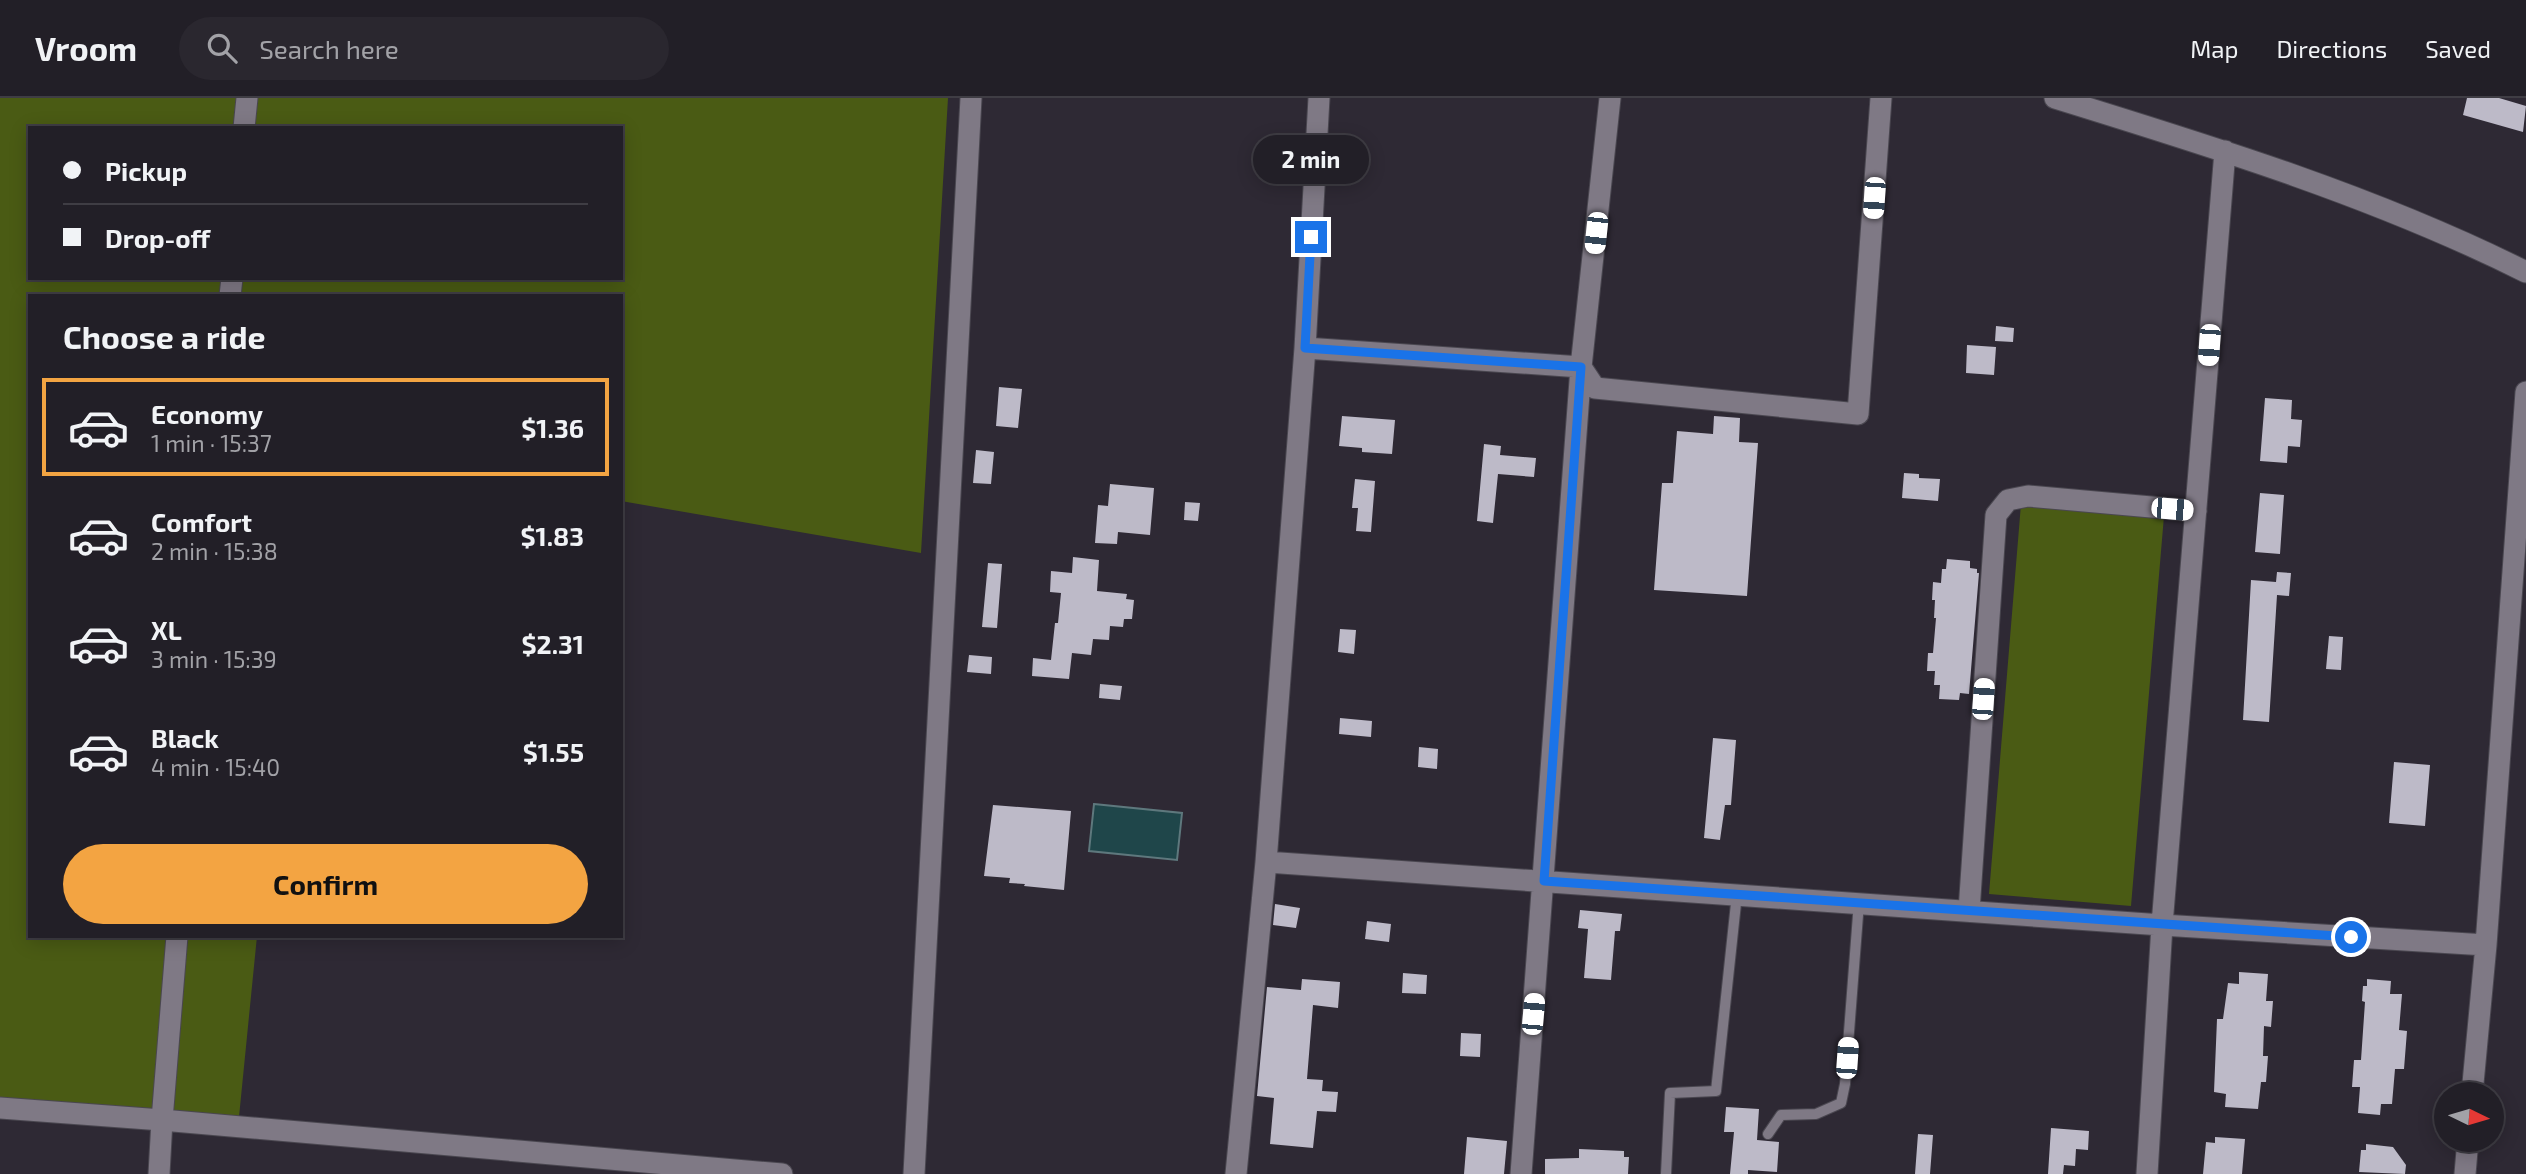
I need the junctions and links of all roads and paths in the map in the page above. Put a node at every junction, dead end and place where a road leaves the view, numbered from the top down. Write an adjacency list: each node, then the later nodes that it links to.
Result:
1 (247, 98): 7 (street)
2 (971, 98): 29 (street)
3 (1319, 98): 10 (street)
4 (1610, 98): 11 (street)
5 (1881, 98): 11 (street)
6 (2055, 98): 8 (street)
7 (244, 126)
8 (2225, 151): 9 (street); 13 (street)
9 (2526, 272)
10 (1305, 348): 11 (street); 14 (street)
11 (1581, 367): 15 (street)
12 (2526, 392): 21 (street)
13 (2196, 511): 18 (street); 19 (street)
14 (1266, 862): 15 (street); 30 (street)
15 (1544, 881): 16 (street); 31 (street)
16 (1737, 894): 17 (street); 32 (lane)
17 (1859, 902): 18 (street); 25 (lane)
18 (1969, 911): 19 (street)
19 (2162, 925): 21 (street); 33 (street)
20 (177, 938): 24 (street)
21 (2486, 945): 22 (street)
22 (2473, 1082)
23 (0, 1108): 24 (street)
24 (162, 1120): 27 (street); 28 (street)
25 (1768, 1133)
26 (2467, 1152): 34 (street)
27 (159, 1174)
28 (782, 1174)
29 (914, 1174)
30 (1236, 1174)
31 (1521, 1174)
32 (1666, 1174)
33 (2147, 1174)
34 (2465, 1174)

